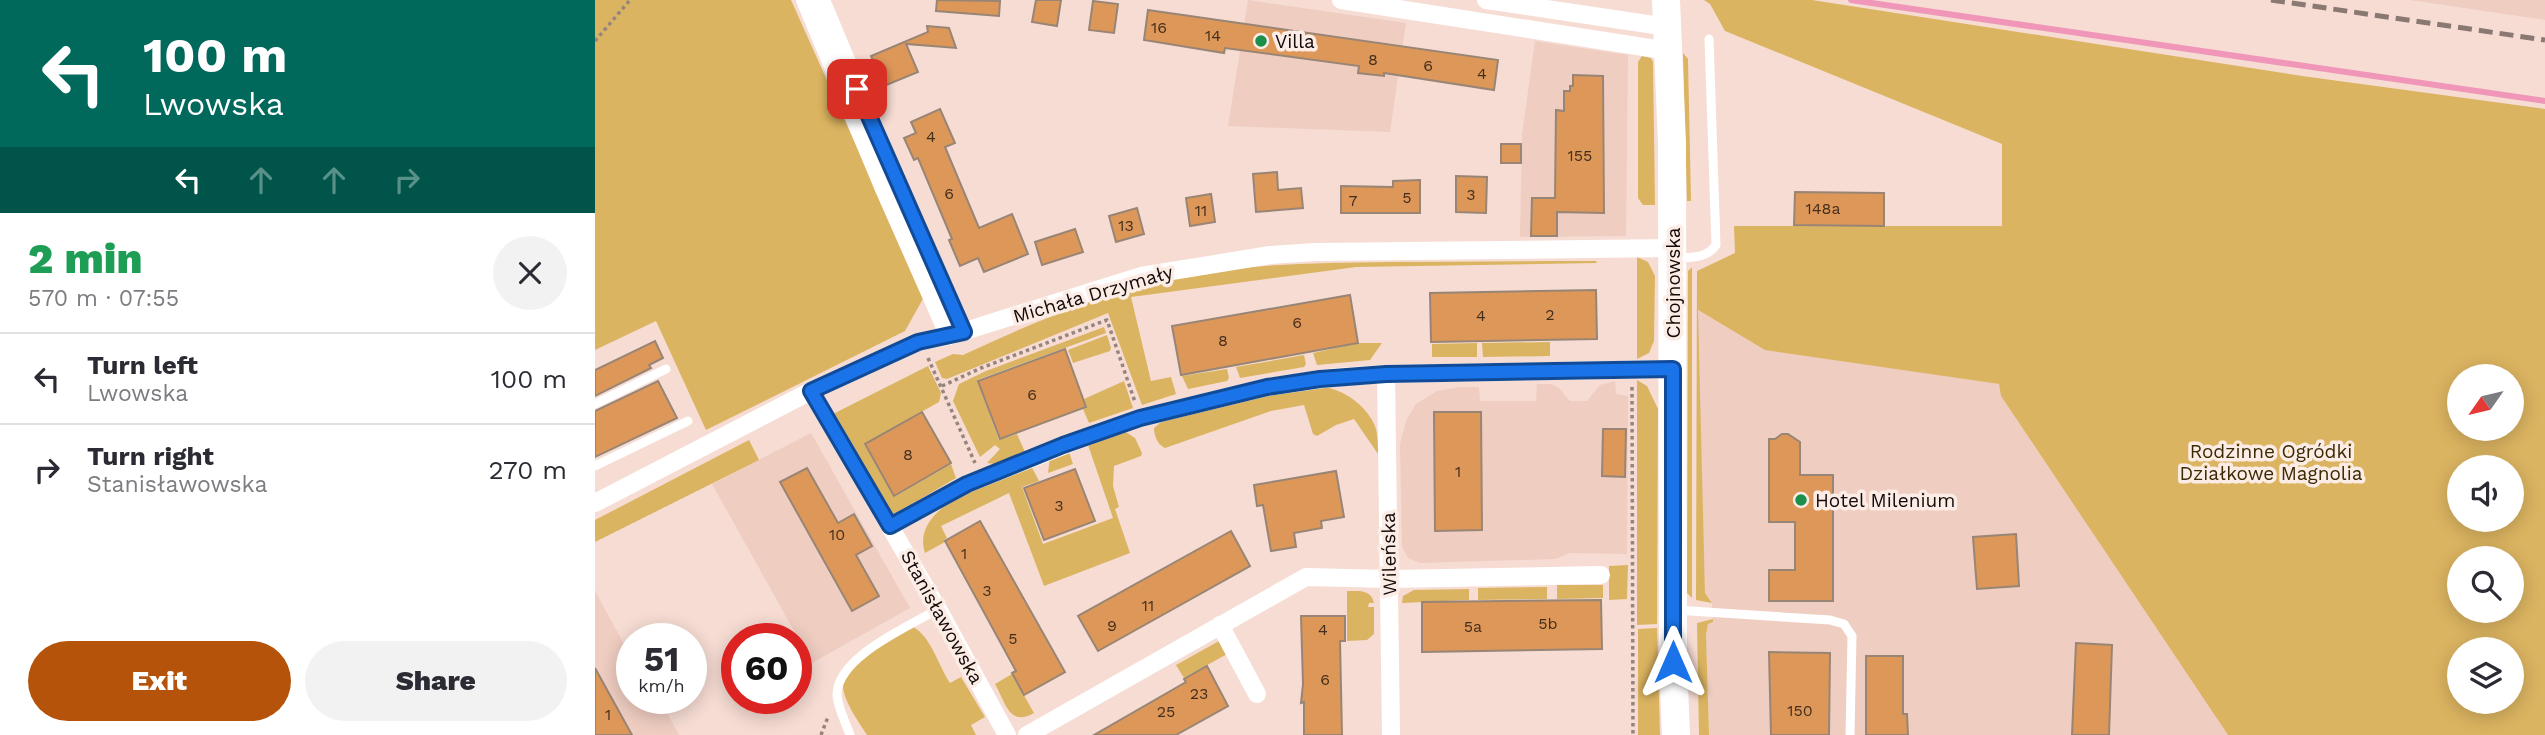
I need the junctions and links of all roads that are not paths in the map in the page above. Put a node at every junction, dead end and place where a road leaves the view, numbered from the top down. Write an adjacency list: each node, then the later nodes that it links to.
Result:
1 (805, 0): 8 (street)
2 (821, 0): 8 (street)
3 (1341, 0): 5 (street)
4 (1486, 0): 5 (street)
5 (1668, 26): 7 (main road, Chojnowska)
6 (1709, 39): 7 (lane)
7 (1673, 253): 8 (street, Michała Drzymały); 10 (main road, Chojnowska)
8 (957, 334): 12 (street, Michała Drzymały)
9 (666, 369): 13 (lane)
10 (1673, 369): 11 (street); 21 (main road, Chojnowska)
11 (1386, 374): 17 (street); 19 (street, Wileńska)
12 (811, 391): 16 (street, Michała Drzymały); 17 (street, Stanisławowska)
13 (595, 404)
14 (688, 421): 15 (lane)
15 (595, 466)
16 (595, 503)
17 (890, 526): 20 (street, Stanisławowska)
18 (1601, 575): 19 (street)
19 (1390, 579): 22 (street); 27 (street, Wileńska)
20 (938, 609): 24 (lane); 25 (street, Stanisławowska)
21 (1673, 610): 28 (main road, Chojnowska); 29 (lane)
22 (1220, 625): 23 (street); 26 (street)
23 (1257, 694)
24 (850, 735)
25 (1007, 735)
26 (1027, 735)
27 (1391, 735)
28 (1676, 735)
29 (1850, 735)

